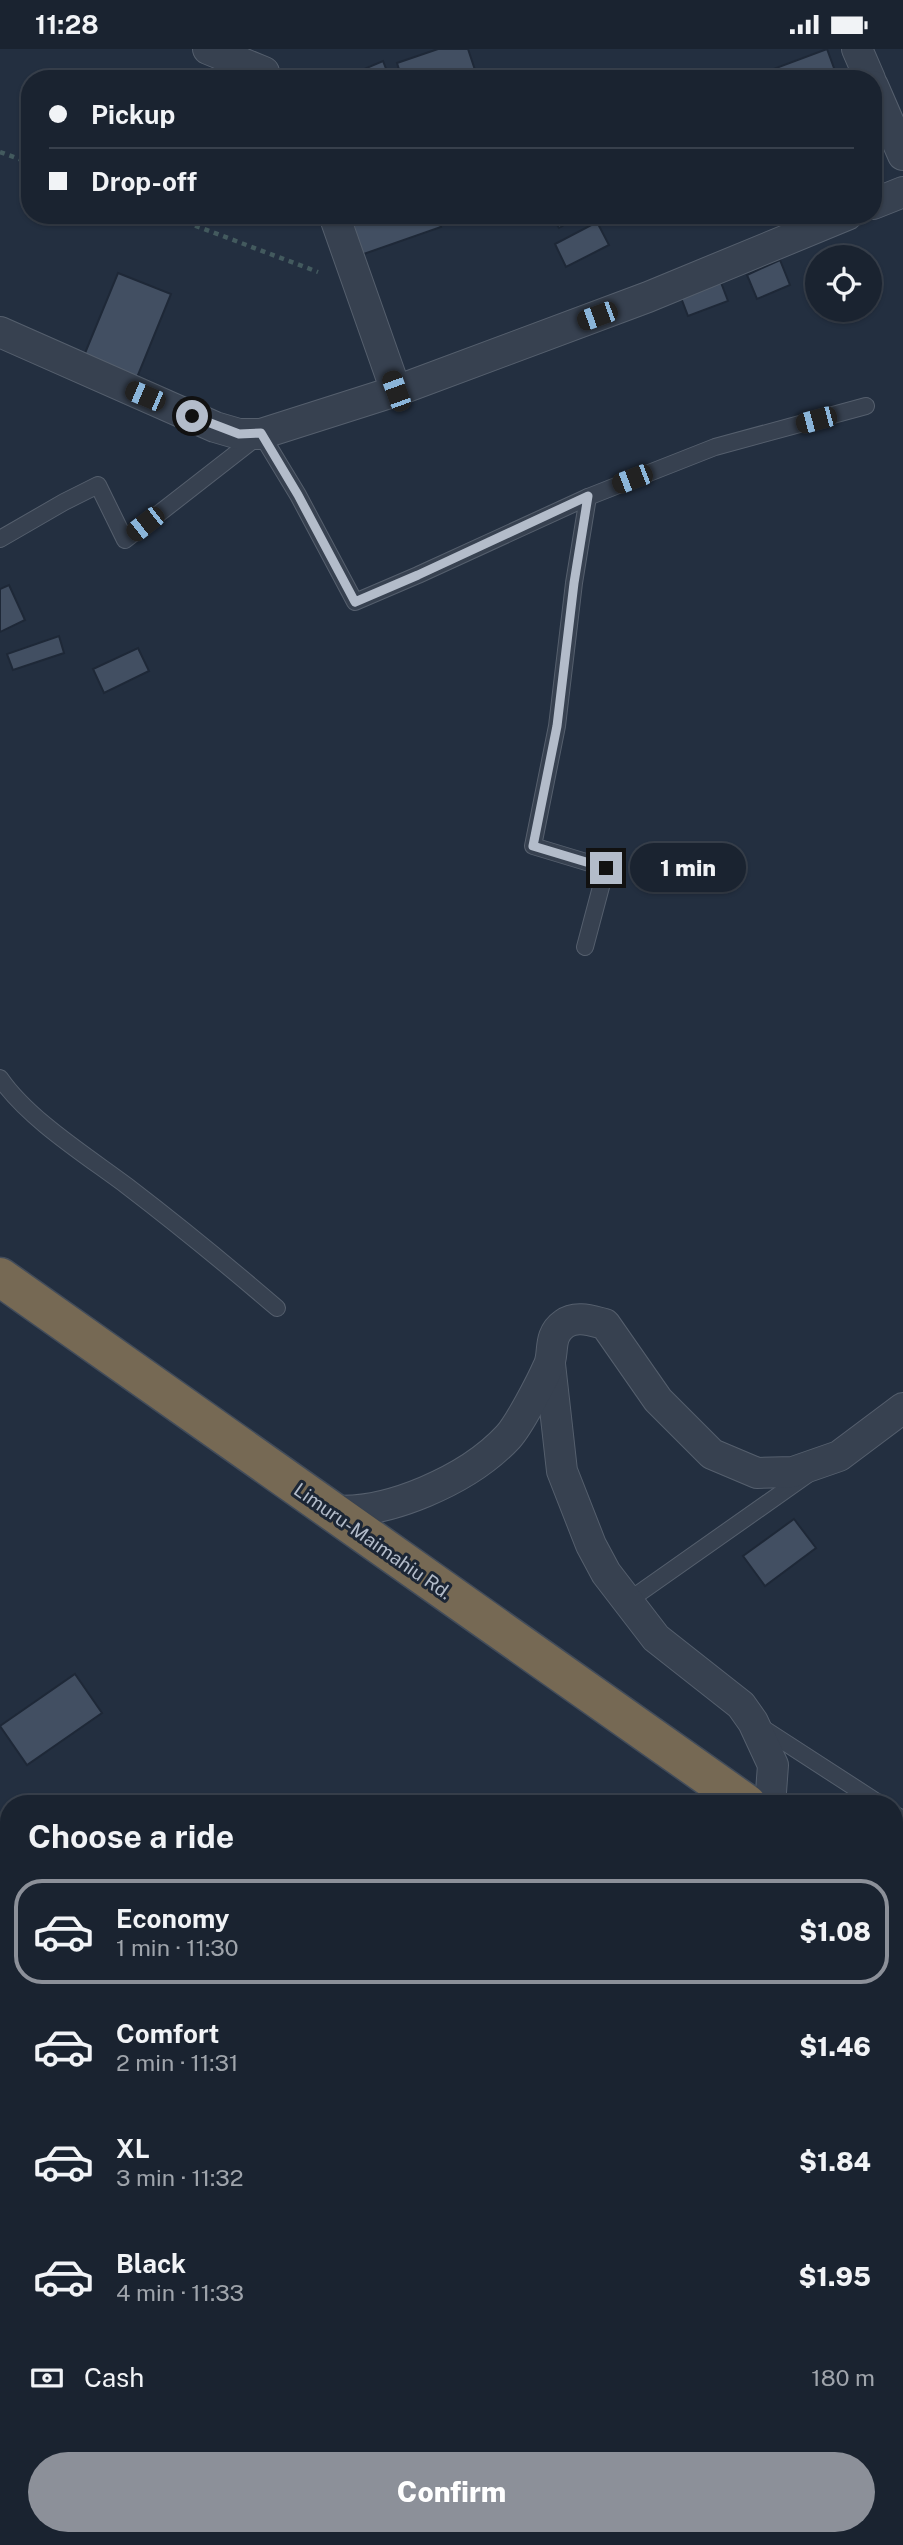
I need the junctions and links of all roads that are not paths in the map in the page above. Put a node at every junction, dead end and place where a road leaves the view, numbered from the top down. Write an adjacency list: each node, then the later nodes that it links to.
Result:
1 (208, 49): 3 (street)
2 (857, 49): 4 (street)
3 (263, 67)
4 (866, 70)
5 (882, 107): 6 (street)
6 (903, 155)
7 (903, 192): 8 (street)
8 (882, 200)
9 (337, 224): 12 (street)
10 (825, 224): 12 (street)
11 (0, 332): 14 (street)
12 (396, 391): 14 (street)
13 (866, 406): 15 (lane)
14 (261, 433): 15 (lane); 16 (lane)
15 (588, 496): 17 (lane)
16 (0, 539)
17 (584, 947)
18 (0, 1078): 20 (lane)
19 (0, 1277): 24 (highway, Limuru-Maimahiu Rd.)
20 (277, 1308)
21 (550, 1364): 23 (street); 24 (street); 25 (street)
22 (903, 1408): 23 (street)
23 (830, 1459): 25 (lane)
24 (330, 1510): 27 (highway, Limuru-Maimahiu Rd.)
25 (628, 1601): 26 (street)
26 (753, 1722): 28 (street); 29 (lane)
27 (734, 1795)
28 (769, 1795)
29 (866, 1795)

